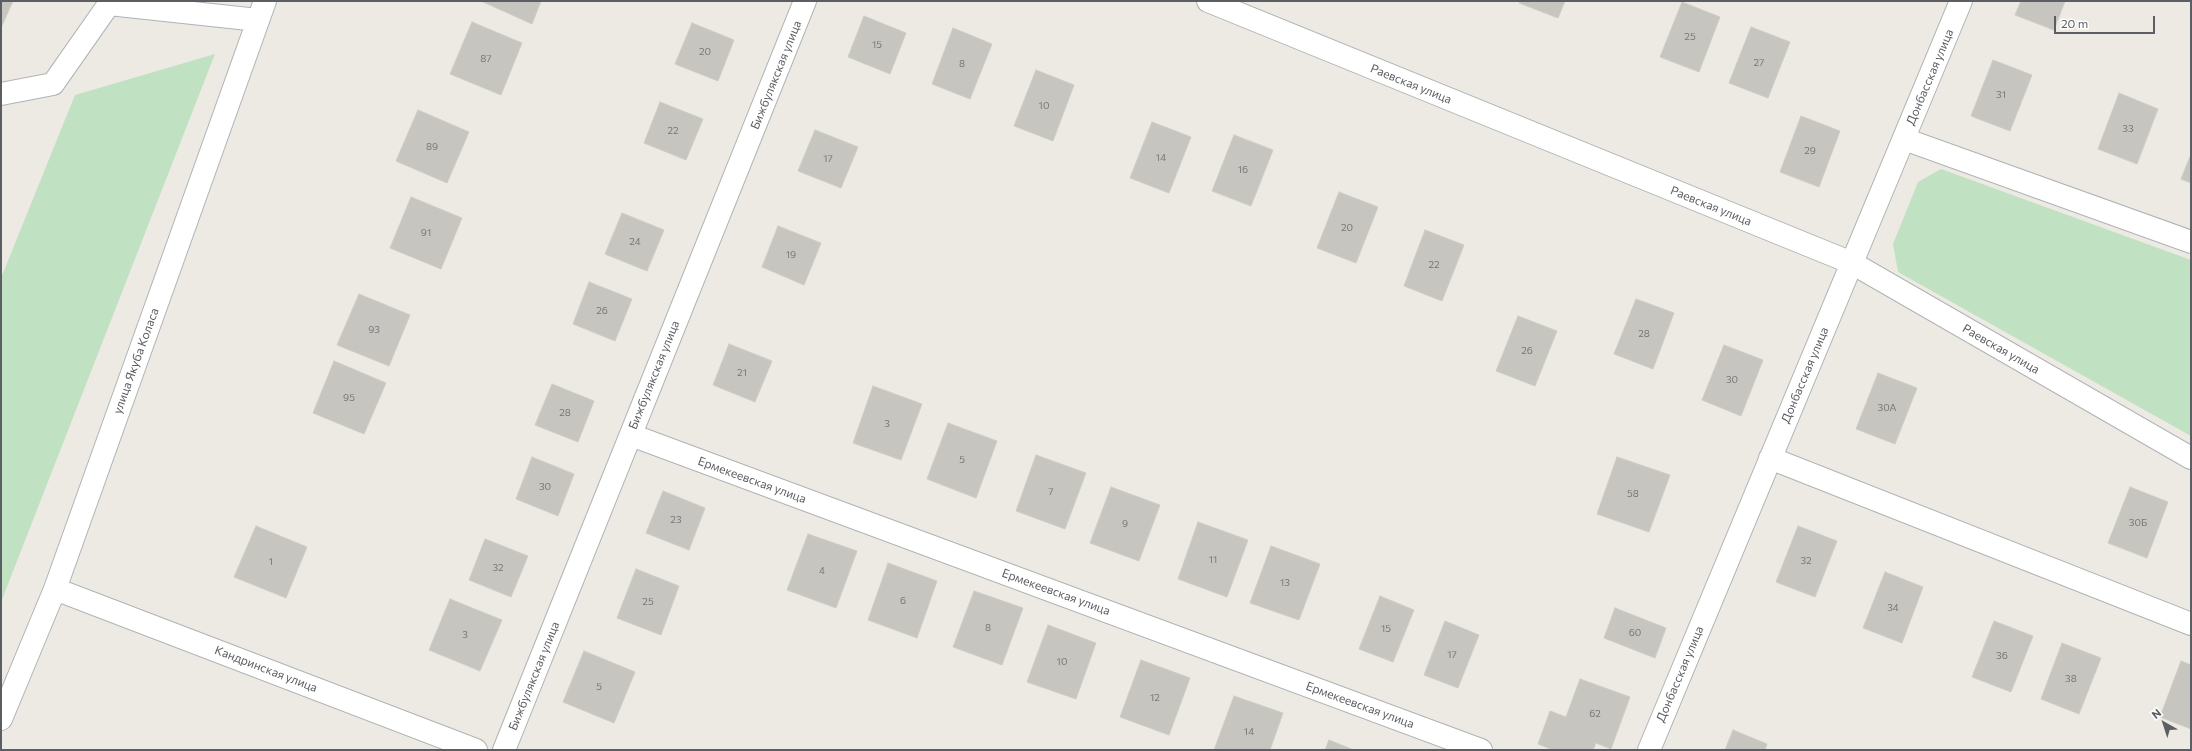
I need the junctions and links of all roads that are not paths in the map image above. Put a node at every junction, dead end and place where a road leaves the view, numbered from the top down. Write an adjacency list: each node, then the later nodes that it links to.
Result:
1 (805, 1): 10 (street, Бижбулякская улица)
2 (1208, 1): 9 (street, Раевская улица)
3 (1961, 1): 7 (street, Донбасская улица)
4 (109, 2): 5 (street); 6 (street)
5 (261, 11): 13 (street, улица Якуба Коласа)
6 (1, 94)
7 (1904, 139): 8 (street); 9 (street, Донбасская улица)
8 (2191, 242)
9 (1852, 263): 11 (street, Донбасская улица); 12 (street, Раевская улица)
10 (631, 434): 17 (street, Бижбулякская улица); 18 (street, Ермекеевская улица)
11 (1770, 458): 14 (street); 19 (street, Донбасская улица)
12 (2191, 458)
13 (55, 589): 15 (street, улица Якуба Коласа); 16 (street, Кандринская улица)
14 (2191, 624)
15 (1, 719)
16 (476, 750)
17 (504, 750)
18 (1481, 750)
19 (1649, 750)

